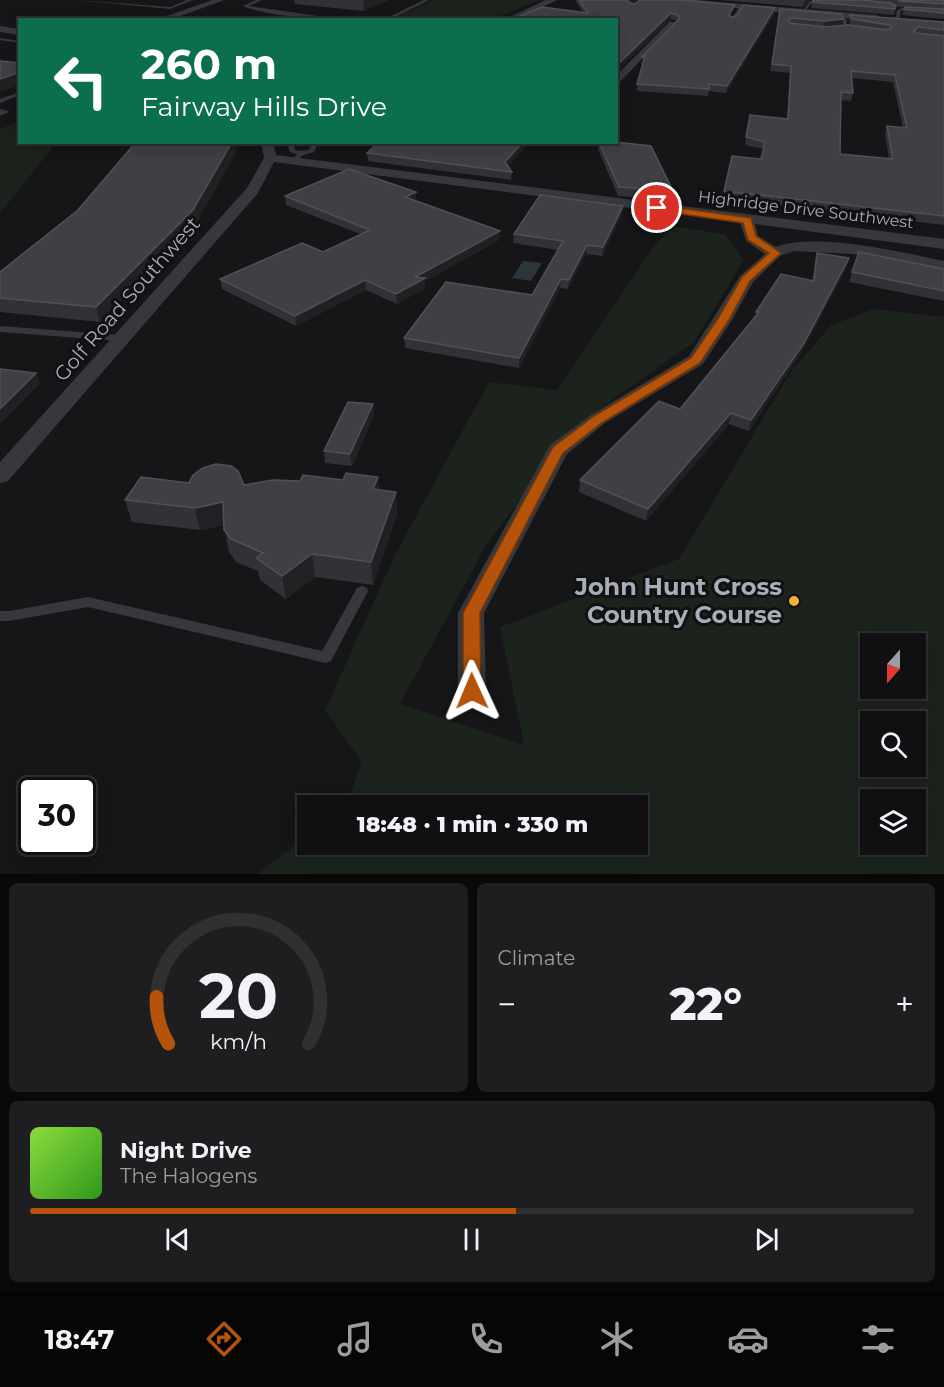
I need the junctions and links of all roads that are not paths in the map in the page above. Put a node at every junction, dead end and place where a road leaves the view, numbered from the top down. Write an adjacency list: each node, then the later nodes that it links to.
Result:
1 (77, 0): 2 (lane)
2 (191, 0)
3 (220, 0): 14 (street)
4 (260, 0): 15 (lane)
5 (427, 0): 16 (lane)
6 (553, 0): 17 (street)
7 (666, 0): 8 (street)
8 (694, 1): 10 (street)
9 (811, 2): 11 (lane)
10 (740, 7): 11 (street); 18 (lane)
11 (802, 12): 13 (street)
12 (944, 12): 19 (lane)
13 (844, 16): 19 (street); 22 (lane)
14 (166, 18)
15 (327, 18)
16 (389, 18)
17 (512, 18)
18 (732, 20)
19 (897, 20): 20 (street)
20 (909, 21)
21 (674, 24): 29 (street)
22 (848, 28): 24 (lane); 25 (lane)
23 (0, 29): 26 (street)
24 (841, 29)
25 (863, 30)
26 (18, 32)
27 (0, 39): 28 (lane)
28 (18, 42)
29 (618, 81)
30 (18, 94): 31 (lane)
31 (0, 101)
32 (290, 144): 35 (lane)
33 (313, 144): 35 (lane)
34 (269, 150): 35 (street, Highridge Drive Southwest); 42 (street, Golf Road Southwest)
35 (298, 157): 36 (street, Highridge Drive Southwest)
36 (747, 220): 37 (street, Highridge Drive Southwest); 39 (street)
37 (776, 224): 38 (street, Highridge Drive Southwest); 39 (street)
38 (944, 244)
39 (784, 249): 40 (street); 46 (street)
40 (944, 266)
41 (0, 329): 42 (lane)
42 (120, 338): 43 (street, Golf Road Southwest)
43 (0, 476)
44 (362, 591): 45 (lane)
45 (0, 616)
46 (472, 691)

